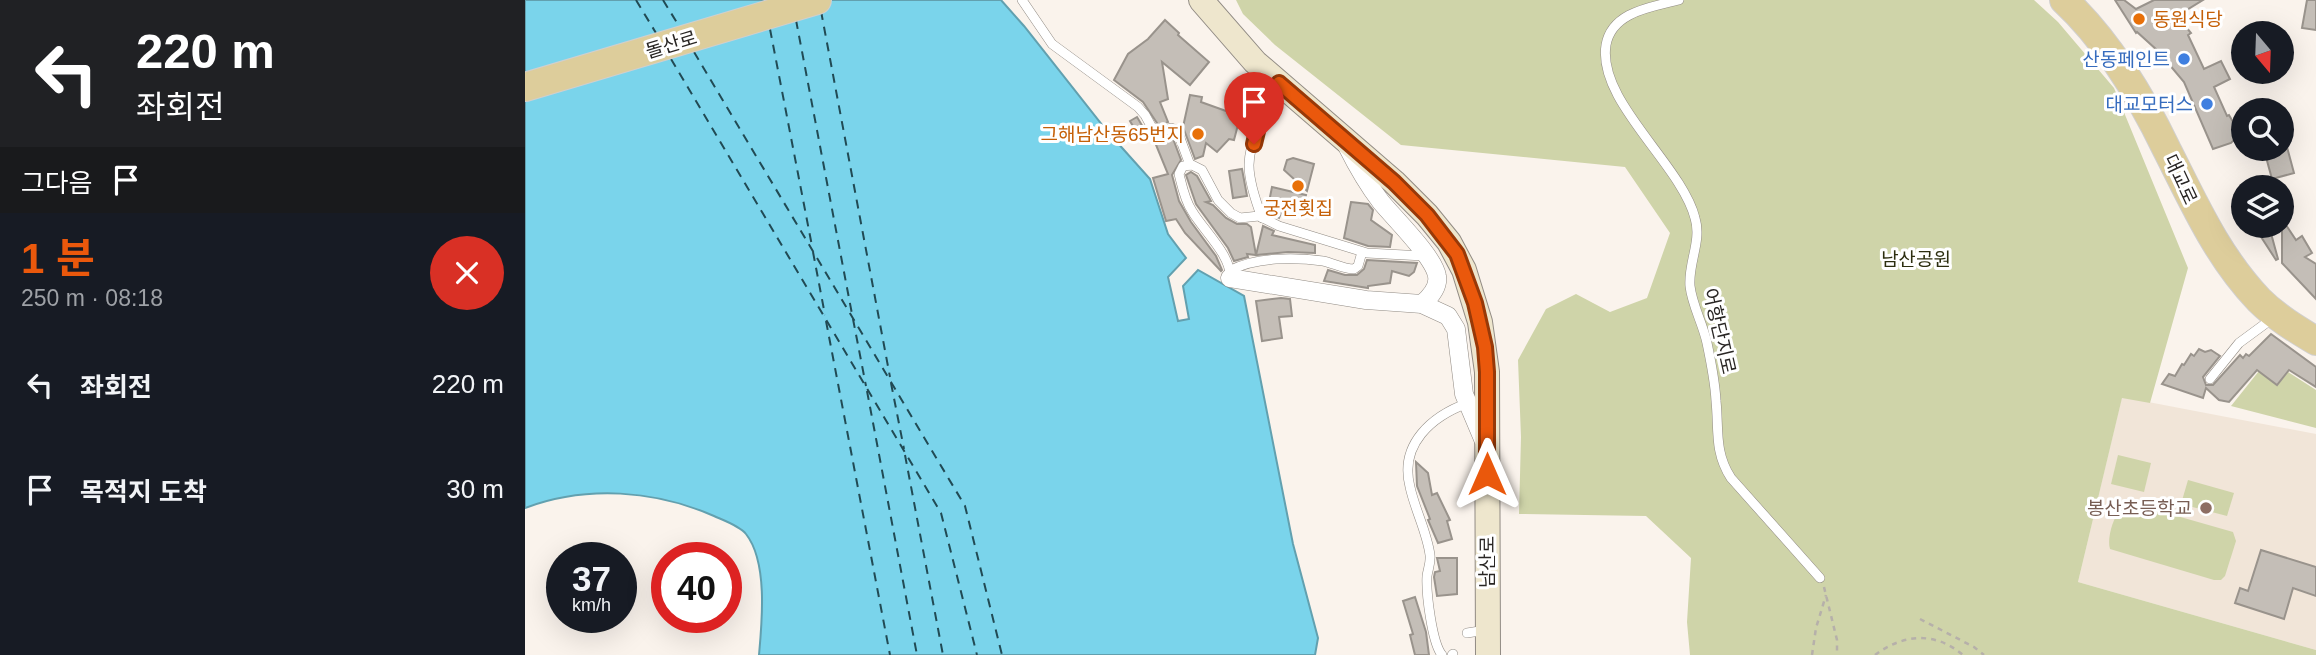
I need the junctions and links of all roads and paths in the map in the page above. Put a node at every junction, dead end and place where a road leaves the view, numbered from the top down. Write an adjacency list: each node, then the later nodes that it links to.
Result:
1 (817, 0): 9 (main road, 돌산로)
2 (1022, 0): 11 (lane)
3 (1201, 0): 7 (street, 남산로)
4 (1219, 0): 7 (street)
5 (1679, 0): 22 (lane, 어항단지로)
6 (2068, 1): 17 (main road, 대교로)
7 (1225, 26): 8 (street, 남산로)
8 (1279, 83): 10 (street, 남산로); 12 (lane)
9 (525, 87)
10 (1343, 137): 14 (street); 21 (street, 남산로)
11 (1190, 164): 12 (lane); 15 (lane)
12 (1262, 218): 13 (lane)
13 (1362, 252): 14 (lane); 15 (lane)
14 (1426, 256): 16 (street)
15 (1231, 274): 16 (street)
16 (1422, 304): 20 (street)
17 (2277, 315): 18 (main road, 대교로); 19 (lane)
18 (2316, 341)
19 (2210, 379)
20 (1468, 403): 21 (street); 28 (lane)
21 (1487, 448): 29 (street, 남산로)
22 (1820, 578): 23 (path)
23 (1827, 592): 30 (path); 31 (path)
24 (1920, 619): 25 (path)
25 (1956, 638): 26 (path); 34 (path)
26 (1951, 646): 27 (path); 33 (path)
27 (1880, 654): 32 (path)
28 (1442, 655)
29 (1488, 655)
30 (1812, 655)
31 (1837, 655)
32 (1875, 655)
33 (1963, 655)
34 (1984, 655)

